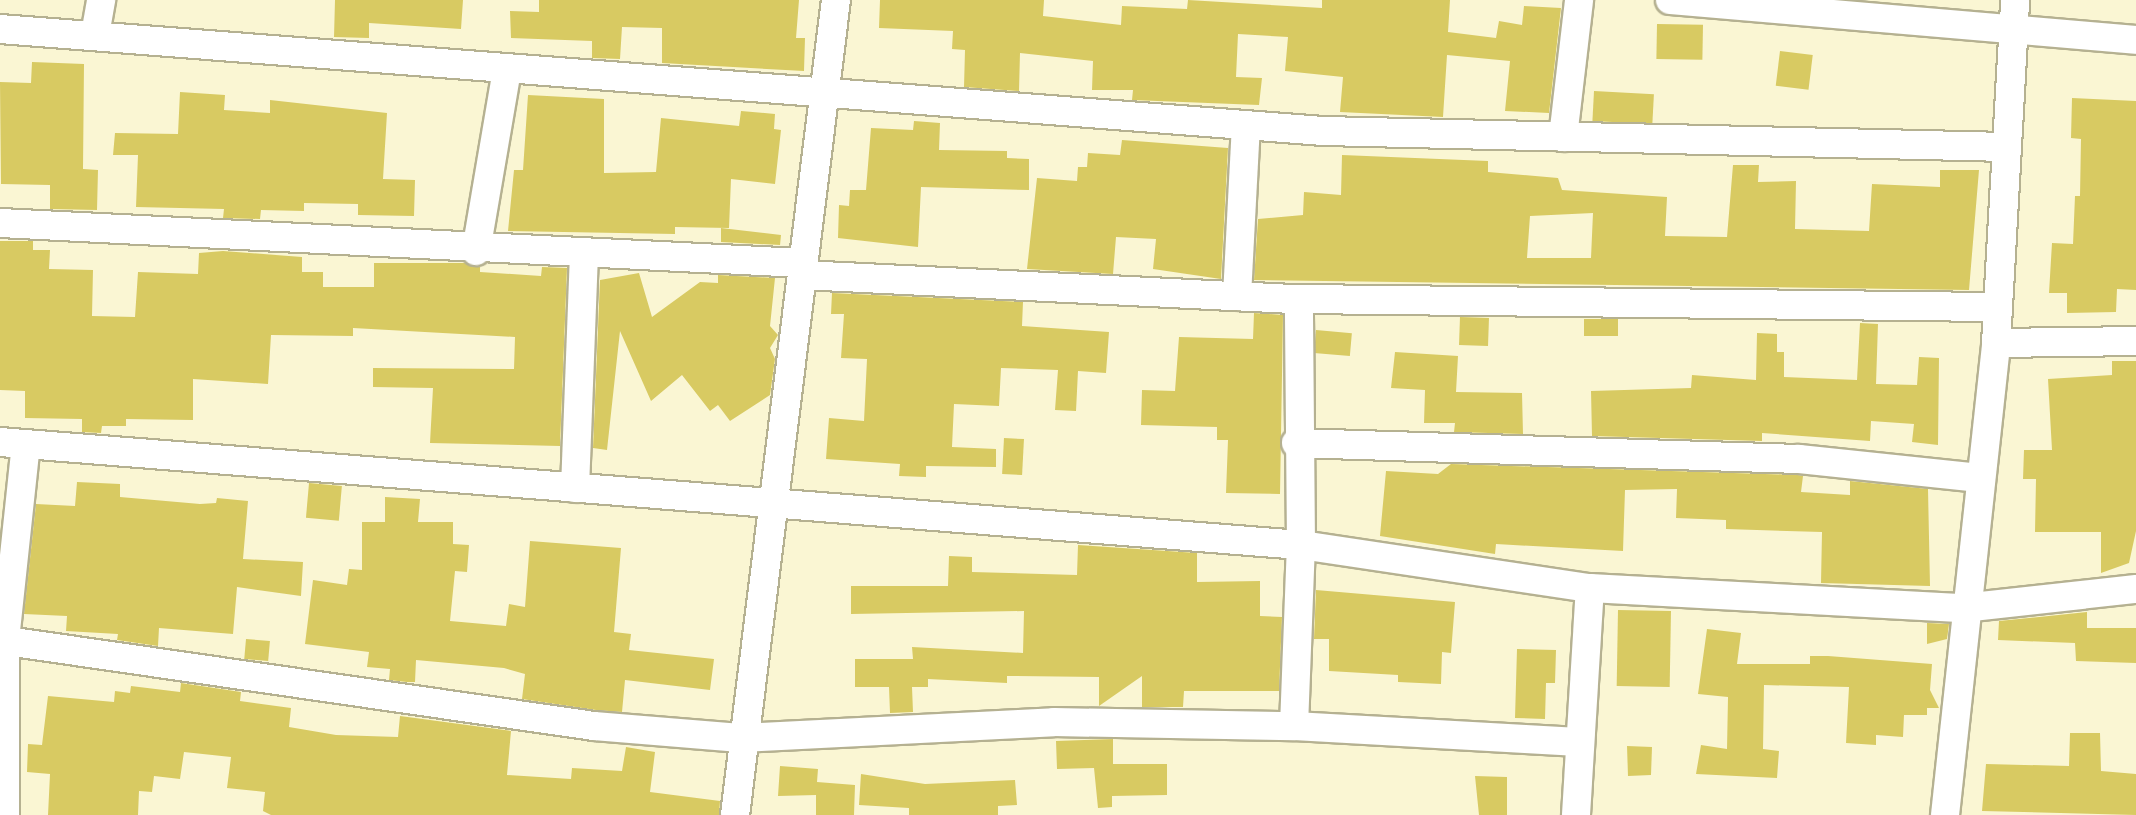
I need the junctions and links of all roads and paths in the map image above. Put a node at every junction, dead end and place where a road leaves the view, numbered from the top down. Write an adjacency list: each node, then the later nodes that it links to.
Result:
1 (101, 0): 7 (street)
2 (836, 0): 10 (street)
3 (1579, 0): 12 (street)
4 (1670, 0): 5 (street)
5 (2013, 14): 8 (street); 13 (street)
6 (0, 29): 7 (street)
7 (95, 35): 9 (street)
8 (2136, 40)
9 (507, 70): 10 (street); 15 (street)
10 (824, 97): 11 (street); 17 (street)
11 (1246, 125): 12 (street); 18 (street)
12 (1563, 137): 13 (street)
13 (2005, 147): 20 (street)
14 (0, 223): 15 (street)
15 (476, 251): 16 (street)
16 (584, 255): 17 (street); 26 (street)
17 (802, 269): 18 (street); 27 (street)
18 (1237, 296): 19 (street)
19 (1299, 299): 20 (street); 24 (street)
20 (1998, 308): 22 (street)
21 (2136, 341): 22 (street)
22 (1996, 343): 25 (street)
23 (13, 443): 26 (street); 32 (street)
24 (1296, 443): 25 (street); 28 (street)
25 (1980, 478): 31 (street)
26 (575, 488): 27 (street)
27 (771, 504): 28 (street); 34 (street)
28 (1301, 545): 29 (street); 33 (street)
29 (1590, 588): 31 (street); 35 (street)
30 (2136, 589): 31 (street)
31 (1963, 608): 39 (street)
32 (2, 640): 34 (street); 37 (street)
33 (1294, 726): 34 (street); 35 (street)
34 (741, 738): 38 (street)
35 (1579, 742): 36 (street)
36 (1584, 814)
37 (4, 815)
38 (735, 815)
39 (1945, 815)

